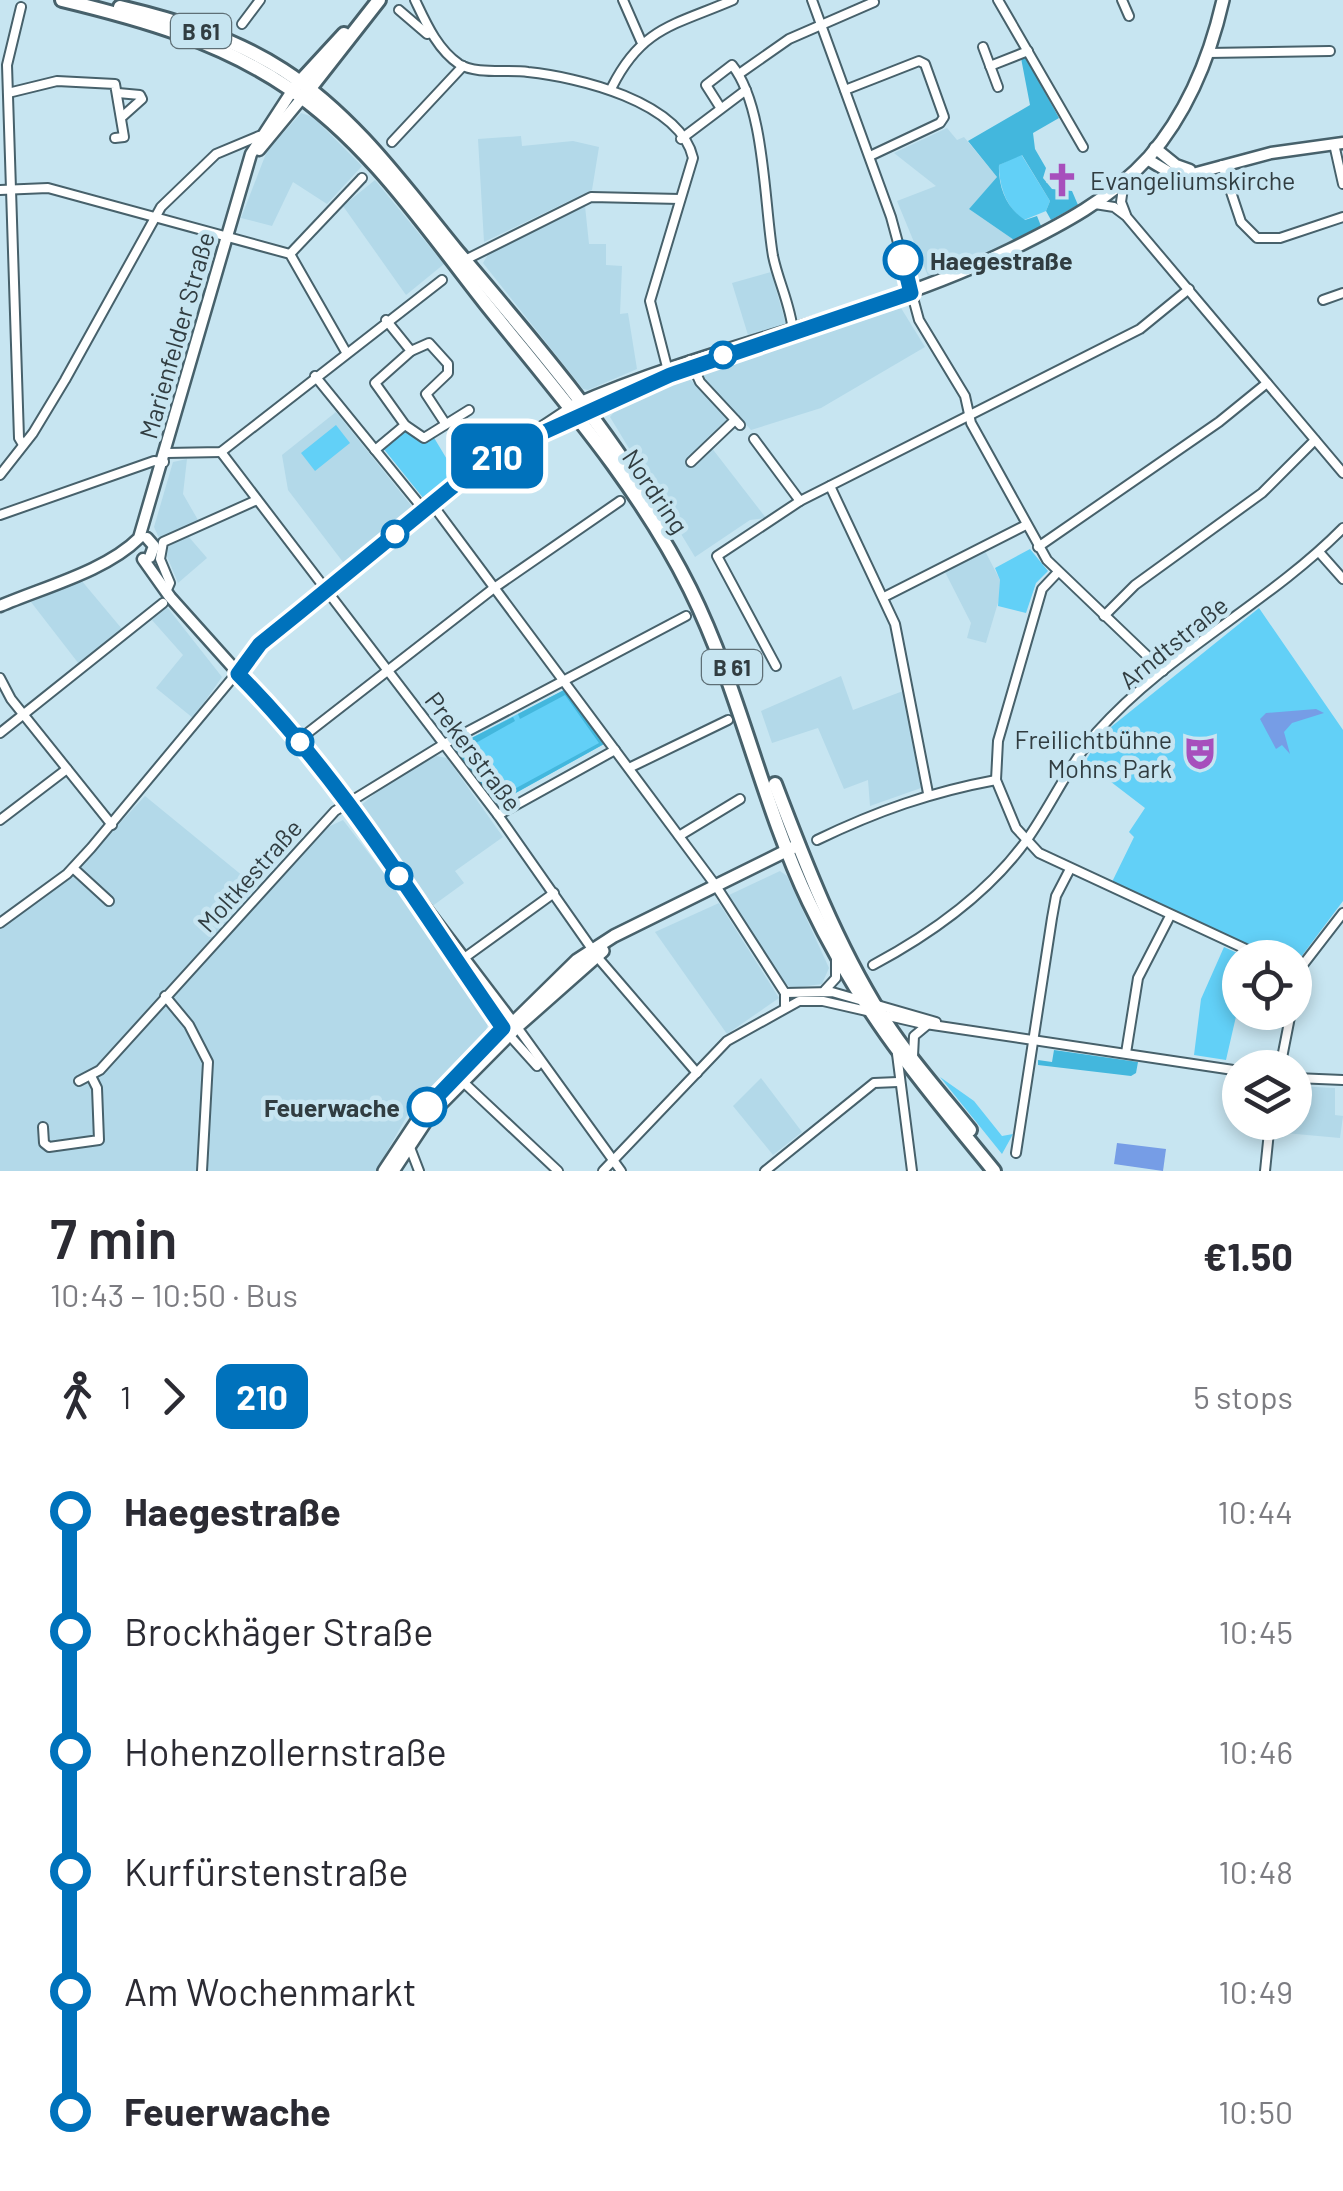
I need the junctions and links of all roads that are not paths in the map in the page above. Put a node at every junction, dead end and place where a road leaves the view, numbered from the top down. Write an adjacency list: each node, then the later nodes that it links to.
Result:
1 (62, 0): 29 (main road, Nordring / B 61)
2 (94, 0): 29 (main road, Nordring / B 61)
3 (260, 0): 16 (street)
4 (379, 0): 29 (main road, Marienfelder Straße)
5 (415, 0): 18 (street)
6 (623, 0): 19 (street)
7 (734, 0): 19 (street)
8 (812, 0): 17 (street)
9 (998, 0): 22 (street)
10 (1122, 0): 15 (street)
11 (1223, 0): 23 (main road)
12 (874, 2): 17 (street)
13 (21, 7): 32 (street)
14 (400, 10): 18 (street)
15 (1129, 16)
16 (242, 24)
17 (821, 24): 26 (street); 31 (street)
18 (431, 33): 24 (street)
19 (641, 42): 27 (street)
20 (982, 47): 25 (street)
21 (1330, 51): 23 (street)
22 (1028, 52): 25 (street); 41 (street)
23 (1208, 53): 42 (main road)
24 (463, 66): 27 (street); 39 (street)
25 (990, 66): 28 (street)
26 (739, 74): 30 (street); 34 (street)
27 (612, 87): 38 (street)
28 (998, 87)
29 (301, 90): 36 (street, Marienfelder Straße); 45 (street, Marienfelder Straße); 58 (main road, Nordring / B 61); 73 (main road, Nordring / B 61)
30 (746, 90): 34 (street); 65 (street)
31 (846, 90): 43 (street); 43 (street)
32 (8, 93): 33 (street); 50 (street)
33 (118, 94): 35 (street); 35 (street)
34 (720, 107): 38 (street)
35 (123, 116): 37 (street)
36 (259, 136): 45 (street, Marienfelder Straße); 53 (street)
37 (115, 138)
38 (681, 138): 51 (street)
39 (392, 142)
40 (1338, 143): 44 (street); 48 (street)
41 (1083, 147)
42 (1151, 154): 44 (street); 47 (main road)
43 (870, 156): 61 (street)
44 (1216, 166): 55 (street)
45 (246, 173): 56 (street, Marienfelder Straße)
46 (362, 178): 57 (street)
47 (1124, 181): 52 (main road); 54 (street)
48 (1343, 184)
49 (0, 190): 50 (street)
50 (11, 190): 53 (street); 79 (street)
51 (680, 200): 58 (street); 69 (street)
52 (1094, 204): 54 (street); 61 (main road)
53 (156, 216): 56 (street); 79 (street)
54 (1126, 216): 60 (street)
55 (1343, 216)
56 (228, 235): 57 (street); 82 (street, Marienfelder Straße)
57 (290, 254): 67 (street)
58 (465, 260): 73 (main road, Nordring / B 61)
59 (442, 280): 64 (street)
60 (1189, 289): 71 (street); 74 (street)
61 (911, 293): 65 (main road); 74 (street)
62 (1343, 294): 63 (street)
63 (1323, 300)
64 (386, 320): 66 (street); 67 (street)
65 (793, 332): 68 (main road)
66 (412, 351): 75 (street); 76 (street)
67 (346, 352): 70 (street)
68 (690, 360): 69 (main road); 83 (street)
69 (667, 367): 73 (main road)
70 (314, 376): 80 (street); 81 (street)
71 (1268, 383): 78 (street); 94 (street)
72 (468, 410): 75 (street)
73 (579, 410): 90 (street); 130 (main road, Nordring / B 61)
74 (969, 414): 86 (street); 92 (street)
75 (445, 422): 76 (street)
76 (406, 425): 80 (street)
77 (754, 439): 89 (street)
78 (1315, 440): 84 (street); 105 (street)
79 (22, 443): 85 (street)
80 (375, 450): 90 (street)
81 (220, 452): 82 (street); 87 (street, Prekerstraße)
82 (165, 458): 91 (street); 95 (street, Marienfelder Straße)
83 (691, 462)
84 (1342, 470)
85 (0, 474)
86 (830, 486): 89 (street); 102 (street)
87 (257, 500): 100 (street, Prekerstraße); 101 (street)
88 (620, 501): 99 (street)
89 (800, 501): 106 (street)
90 (431, 505): 99 (street); 100 (street)
91 (0, 516)
92 (1026, 525): 94 (street); 102 (street)
93 (1343, 528): 96 (street, Arndtstraße)
94 (1038, 548): 97 (street)
95 (141, 549): 101 (street); 103 (street)
96 (1319, 552): 98 (street); 108 (street, Arndtstraße)
97 (1058, 572): 105 (street); 120 (street)
98 (1343, 579)
99 (494, 588): 107 (street); 111 (street)
100 (326, 590): 107 (street, Prekerstraße); 109 (street)
101 (164, 595): 109 (street); 112 (street)
102 (884, 597): 121 (street)
103 (0, 606)
104 (686, 616): 111 (street, Moltkestraße)
105 (1104, 616): 108 (street)
106 (776, 666)
107 (388, 670): 115 (street); 116 (street, Prekerstraße)
108 (1163, 671): 129 (street, Arndtstraße)
109 (238, 674): 123 (street); 126 (street)
110 (0, 678): 112 (street)
111 (564, 682): 116 (street, Moltkestraße); 117 (street)
112 (24, 716): 114 (street); 119 (street)
113 (728, 720): 118 (street)
114 (0, 733)
115 (305, 735)
116 (444, 744): 123 (street, Moltkestraße); 124 (street, Prekerstraße)
117 (615, 750): 118 (street); 124 (street)
118 (629, 768): 127 (street)
119 (68, 769): 125 (street); 126 (street)
120 (996, 780): 121 (street); 129 (street)
121 (928, 793): 128 (street)
122 (740, 799): 127 (street)
123 (345, 804): 143 (street); 147 (street, Moltkestraße)
124 (498, 815): 134 (street, Prekerstraße)
125 (0, 820)
126 (112, 825): 131 (street)
127 (679, 836): 133 (street)
128 (817, 840)
129 (1026, 841): 132 (street); 144 (street, Arndtstraße)
130 (794, 850): 133 (main road); 142 (main road, Nordring / B 61); 149 (main road, Nordring / B 61)
131 (73, 868): 135 (street); 138 (street)
132 (1070, 868): 137 (street); 153 (street)
133 (717, 889): 140 (main road); 146 (street)
134 (555, 896): 140 (street, Prekerstraße); 143 (street)
135 (108, 902)
136 (1343, 912): 141 (street)
137 (1170, 916): 139 (street); 154 (street)
138 (0, 923)
139 (1224, 940)
140 (594, 952): 152 (main road); 158 (street, Prekerstraße)
141 (1312, 952)
142 (836, 954): 145 (street); 149 (main road, Nordring / B 61)
143 (461, 961): 152 (street)
144 (873, 965)
145 (822, 992): 146 (street); 149 (street)
146 (785, 994): 148 (street)
147 (164, 996): 159 (street, Moltkestraße); 170 (street)
148 (785, 1006): 149 (street); 158 (street)
149 (870, 1006): 150 (street); 151 (street); 155 (main road, Nordring / B 61); 156 (main road, Nordring / B 61)
150 (928, 1025): 151 (street); 156 (street)
151 (948, 1026): 153 (street)
152 (510, 1027): 160 (main road); 169 (street)
153 (1032, 1038): 154 (street); 168 (street)
154 (1126, 1053): 157 (street)
155 (897, 1054): 164 (street); 179 (main road, B 61)
156 (914, 1060): 180 (main road, B 61)
157 (1222, 1068)
158 (697, 1073): 169 (street)
159 (90, 1076): 163 (street, Moltkestraße); 165 (street)
160 (460, 1079): 167 (main road); 171 (main road); 174 (street)
161 (1312, 1079): 162 (street)
162 (1343, 1080)
163 (80, 1081)
164 (898, 1082): 177 (street); 178 (street)
165 (43, 1127)
166 (1268, 1140): 181 (street)
167 (409, 1145): 172 (main road); 173 (street)
168 (1016, 1152)
169 (613, 1162): 175 (street); 176 (street)
170 (202, 1171)
171 (384, 1171)
172 (393, 1171)
173 (419, 1171)
174 (558, 1171)
175 (603, 1171)
176 (621, 1171)
177 (765, 1171)
178 (912, 1171)
179 (994, 1171)
180 (1003, 1171)
181 (1264, 1171)

